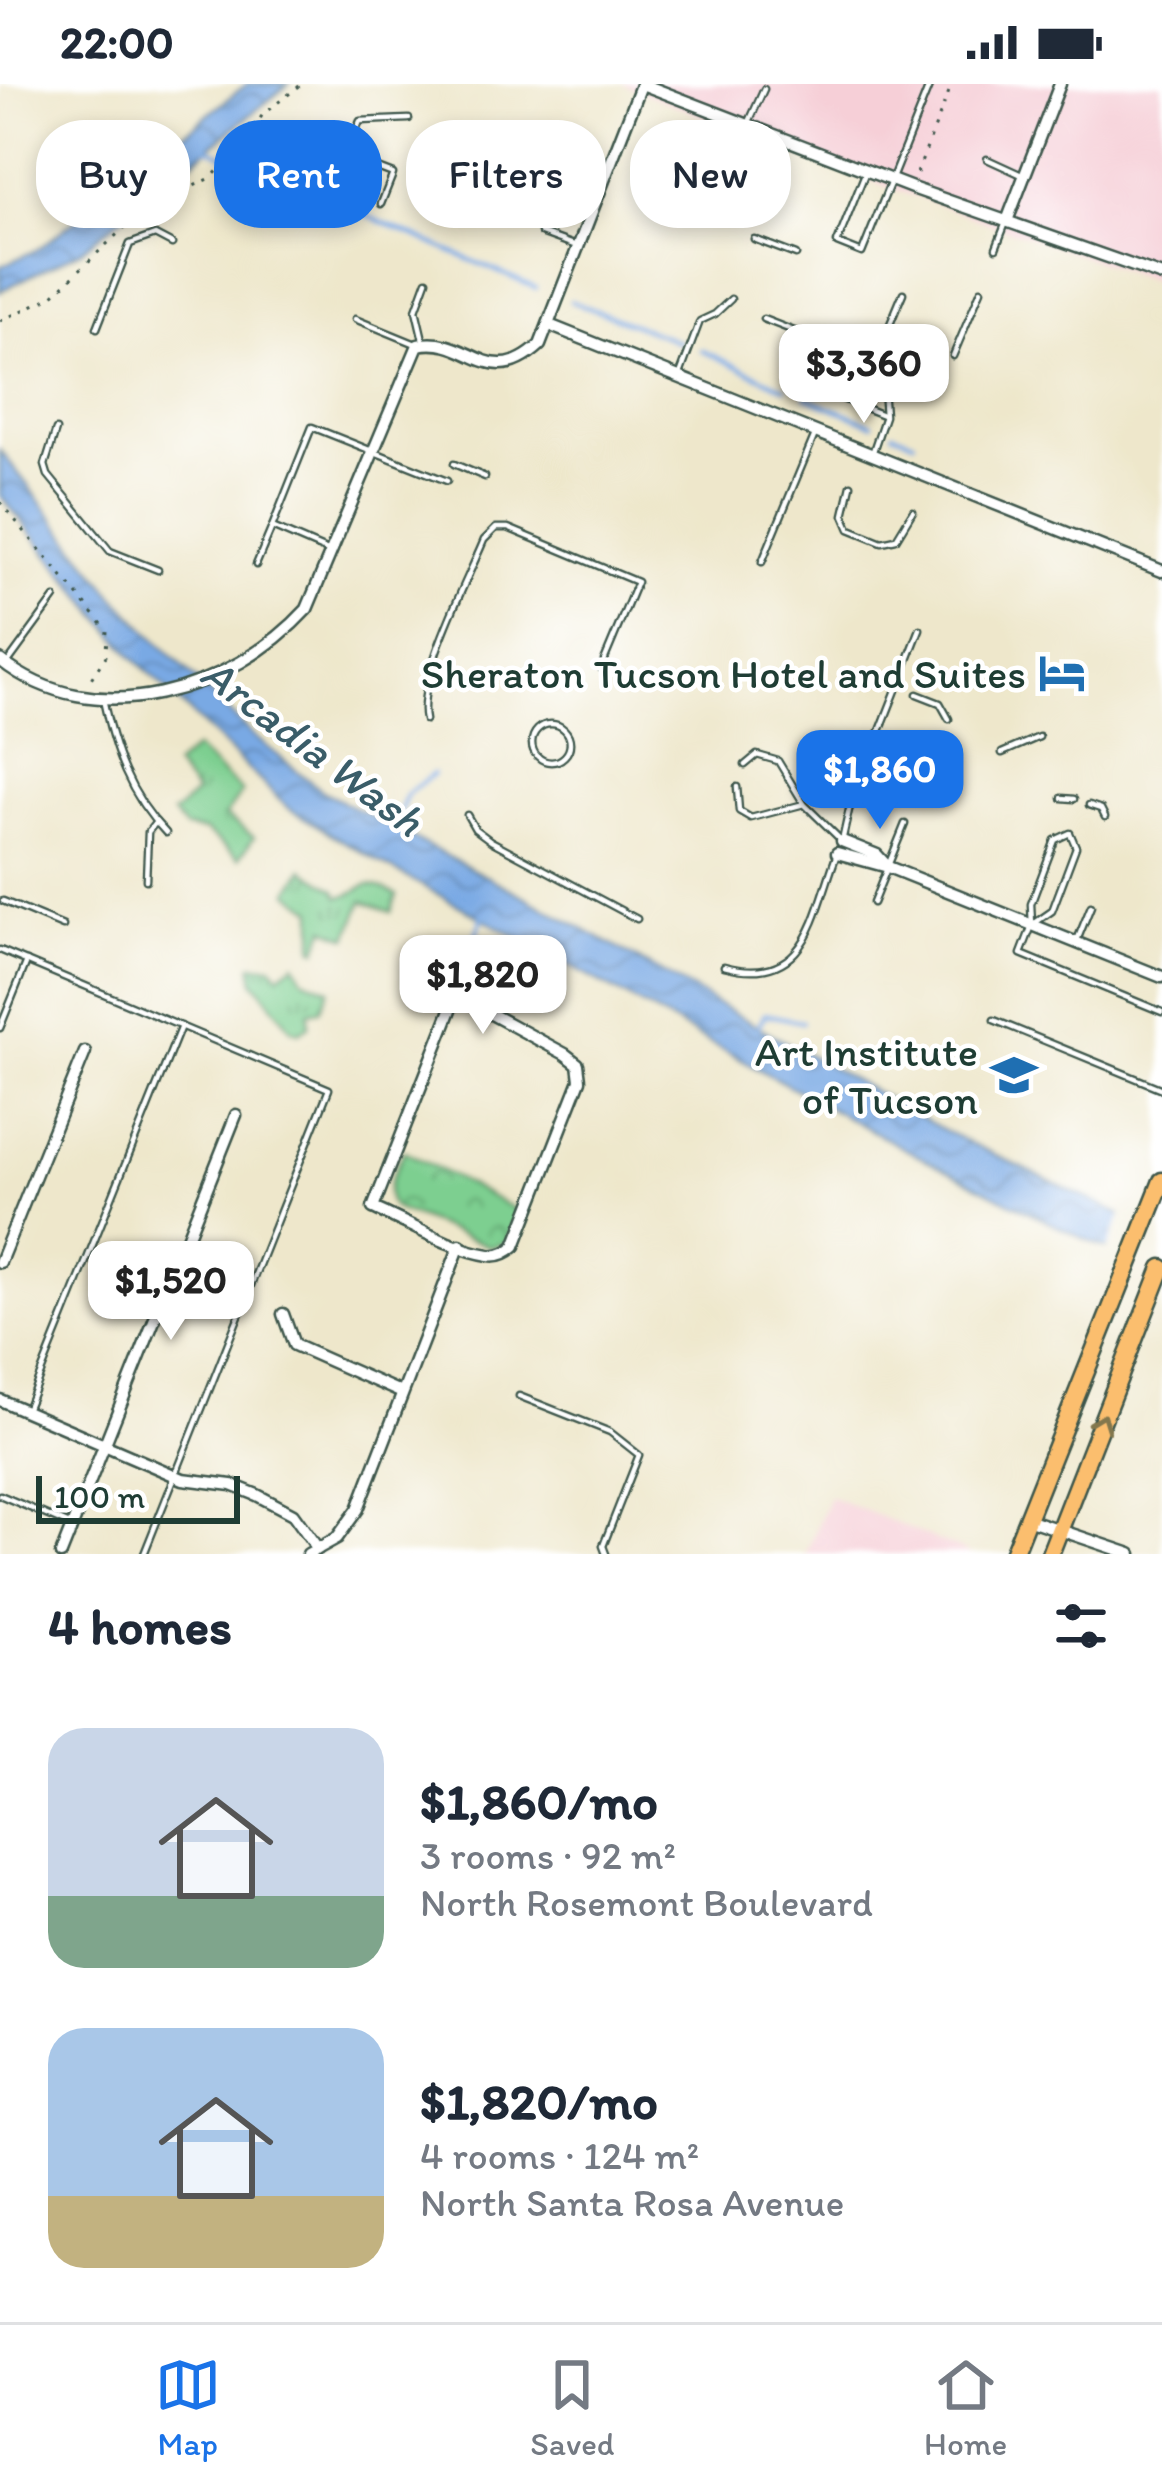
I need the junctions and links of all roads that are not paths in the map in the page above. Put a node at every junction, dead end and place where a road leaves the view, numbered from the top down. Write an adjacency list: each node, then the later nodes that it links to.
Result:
1 (930, 84): 14 (lane)
2 (1060, 84): 13 (street)
3 (642, 85): 7 (street); 20 (street)
4 (764, 89): 8 (lane)
5 (409, 119): 6 (lane)
6 (382, 120)
7 (732, 120)
8 (751, 120)
9 (791, 142): 12 (street)
10 (987, 160): 13 (lane)
11 (382, 170): 15 (lane)
12 (866, 171): 14 (street); 14 (lane)
13 (1024, 176): 16 (street)
14 (892, 180): 16 (street)
15 (382, 202)
16 (1007, 221): 21 (lane); 23 (street)
17 (541, 232): 20 (lane)
18 (754, 239): 22 (lane)
19 (172, 244): 31 (lane)
20 (579, 248): 30 (street)
21 (996, 248)
22 (796, 255)
23 (1162, 276)
24 (427, 280): 32 (lane)
25 (981, 290): 33 (lane)
26 (902, 293): 34 (lane)
27 (731, 299): 35 (lane)
28 (355, 319): 32 (lane)
29 (763, 319): 34 (lane)
30 (549, 325): 32 (street); 35 (street)
31 (97, 328)
32 (421, 345): 40 (street)
33 (953, 356)
34 (879, 364): 37 (lane)
35 (679, 377): 39 (street)
36 (800, 382): 37 (lane)
37 (885, 416): 41 (lane)
38 (56, 430): 51 (lane)
39 (816, 432): 41 (street); 49 (lane)
40 (371, 452): 44 (lane); 47 (lane); 48 (street)
41 (872, 454): 52 (street)
42 (454, 464): 43 (lane)
43 (485, 477)
44 (447, 481)
45 (851, 485): 46 (lane)
46 (913, 511)
47 (272, 526): 48 (lane); 50 (lane)
48 (330, 552): 58 (street)
49 (762, 562)
50 (256, 565)
51 (158, 570)
52 (1162, 571)
53 (55, 598): 55 (lane)
54 (920, 629): 75 (lane)
55 (3, 662): 58 (street)
56 (601, 668): 60 (lane)
57 (917, 694): 59 (lane)
58 (103, 699): 72 (lane)
59 (949, 719)
60 (425, 720)
61 (1039, 737): 62 (lane)
62 (1002, 754)
63 (562, 759): 63 (lane)
64 (745, 765): 68 (lane)
65 (737, 787): 68 (lane)
66 (1062, 798): 67 (lane)
67 (1075, 799)
68 (804, 804): 75 (lane)
69 (1090, 805): 71 (lane)
70 (467, 815): 81 (lane)
71 (1105, 817)
72 (156, 822): 74 (lane); 77 (lane)
73 (905, 824): 76 (lane)
74 (166, 833)
75 (840, 847): 76 (street); 87 (lane)
76 (887, 868): 79 (lane); 83 (street)
77 (146, 880)
78 (3, 901): 82 (lane)
79 (873, 903)
80 (1091, 906): 84 (lane)
81 (637, 919)
82 (63, 926)
83 (1032, 926): 83 (lane); 84 (street); 91 (lane)
84 (1076, 943): 89 (street)
85 (0, 950): 86 (lane)
86 (27, 961): 93 (lane); 94 (lane)
87 (724, 966)
88 (414, 973): 90 (street)
89 (1162, 977)
90 (457, 997): 99 (street); 99 (street)
91 (1162, 1012)
92 (994, 1019): 96 (lane)
93 (181, 1026): 106 (lane); 108 (lane)
94 (0, 1028)
95 (85, 1052): 100 (street)
96 (1162, 1089)
97 (236, 1114): 107 (street)
98 (1162, 1180): 110 (main road)
99 (460, 1246): 103 (street)
100 (0, 1262)
101 (1160, 1273): 112 (main road, one-way to 101)
102 (284, 1314): 103 (street)
103 (400, 1392): 113 (street)
104 (519, 1396): 116 (lane)
105 (0, 1400): 106 (street)
106 (26, 1411): 107 (street)
107 (106, 1445): 108 (street); 111 (street)
108 (175, 1475): 113 (street); 115 (lane)
109 (0, 1496): 111 (lane)
110 (1027, 1519): 112 (street); 117 (main road)
111 (72, 1526): 114 (street)
112 (1058, 1532): 118 (main road); 119 (street)
113 (313, 1551)
114 (61, 1554)
115 (143, 1554)
116 (606, 1554)
117 (1013, 1554)
118 (1050, 1554)
119 (1131, 1554)

